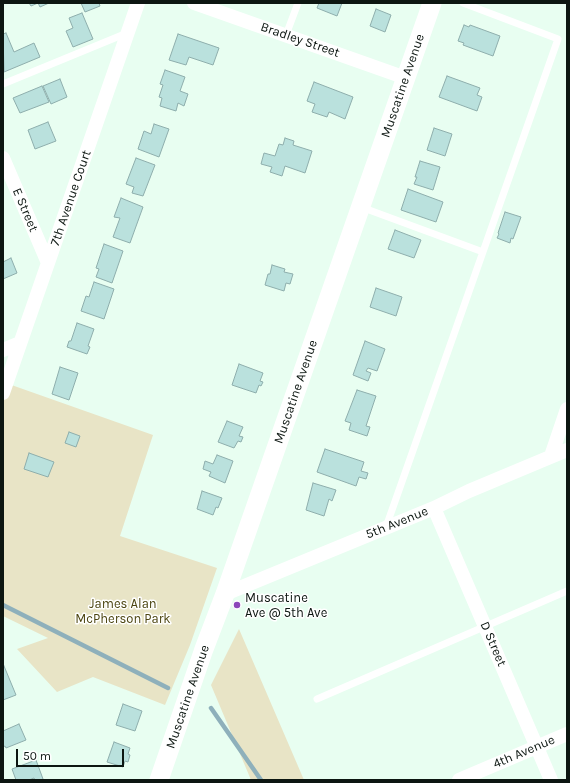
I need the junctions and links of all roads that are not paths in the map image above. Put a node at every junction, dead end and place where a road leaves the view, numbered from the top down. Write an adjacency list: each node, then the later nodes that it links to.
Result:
1 (138, 3): 6 (street, 7th Avenue Court)
2 (194, 3): 7 (street, Bradley Street)
3 (298, 3): 7 (lane)
4 (432, 3): 8 (main road, Muscatine Avenue)
5 (463, 3): 12 (lane)
6 (129, 32): 9 (lane); 13 (street, 7th Avenue Court)
7 (286, 35): 8 (street, Bradley Street)
8 (406, 78): 11 (main road, Muscatine Avenue)
9 (3, 84)
10 (3, 158): 13 (street, E Street)
11 (361, 206): 12 (lane); 23 (main road, Muscatine Avenue)
12 (483, 252): 21 (lane)
13 (48, 263): 14 (street, 7th Avenue Court)
14 (20, 343): 15 (street); 16 (street, 7th Avenue Court)
15 (3, 350)
16 (3, 393)
17 (567, 409): 19 (street)
18 (567, 450): 19 (street, 5th Avenue)
19 (551, 456): 20 (street, 5th Avenue)
20 (434, 508): 21 (street, 5th Avenue); 24 (street, D Street)
21 (386, 527): 23 (street, 5th Avenue)
22 (567, 591): 24 (lane)
23 (226, 594): 28 (main road, Muscatine Avenue)
24 (485, 626): 25 (lane); 27 (street, D Street)
25 (318, 699)
26 (567, 734): 27 (street, 4th Avenue)
27 (537, 746): 29 (street, 4th Avenue); 30 (street, D Street)
28 (159, 780)
29 (459, 780)
30 (551, 780)

